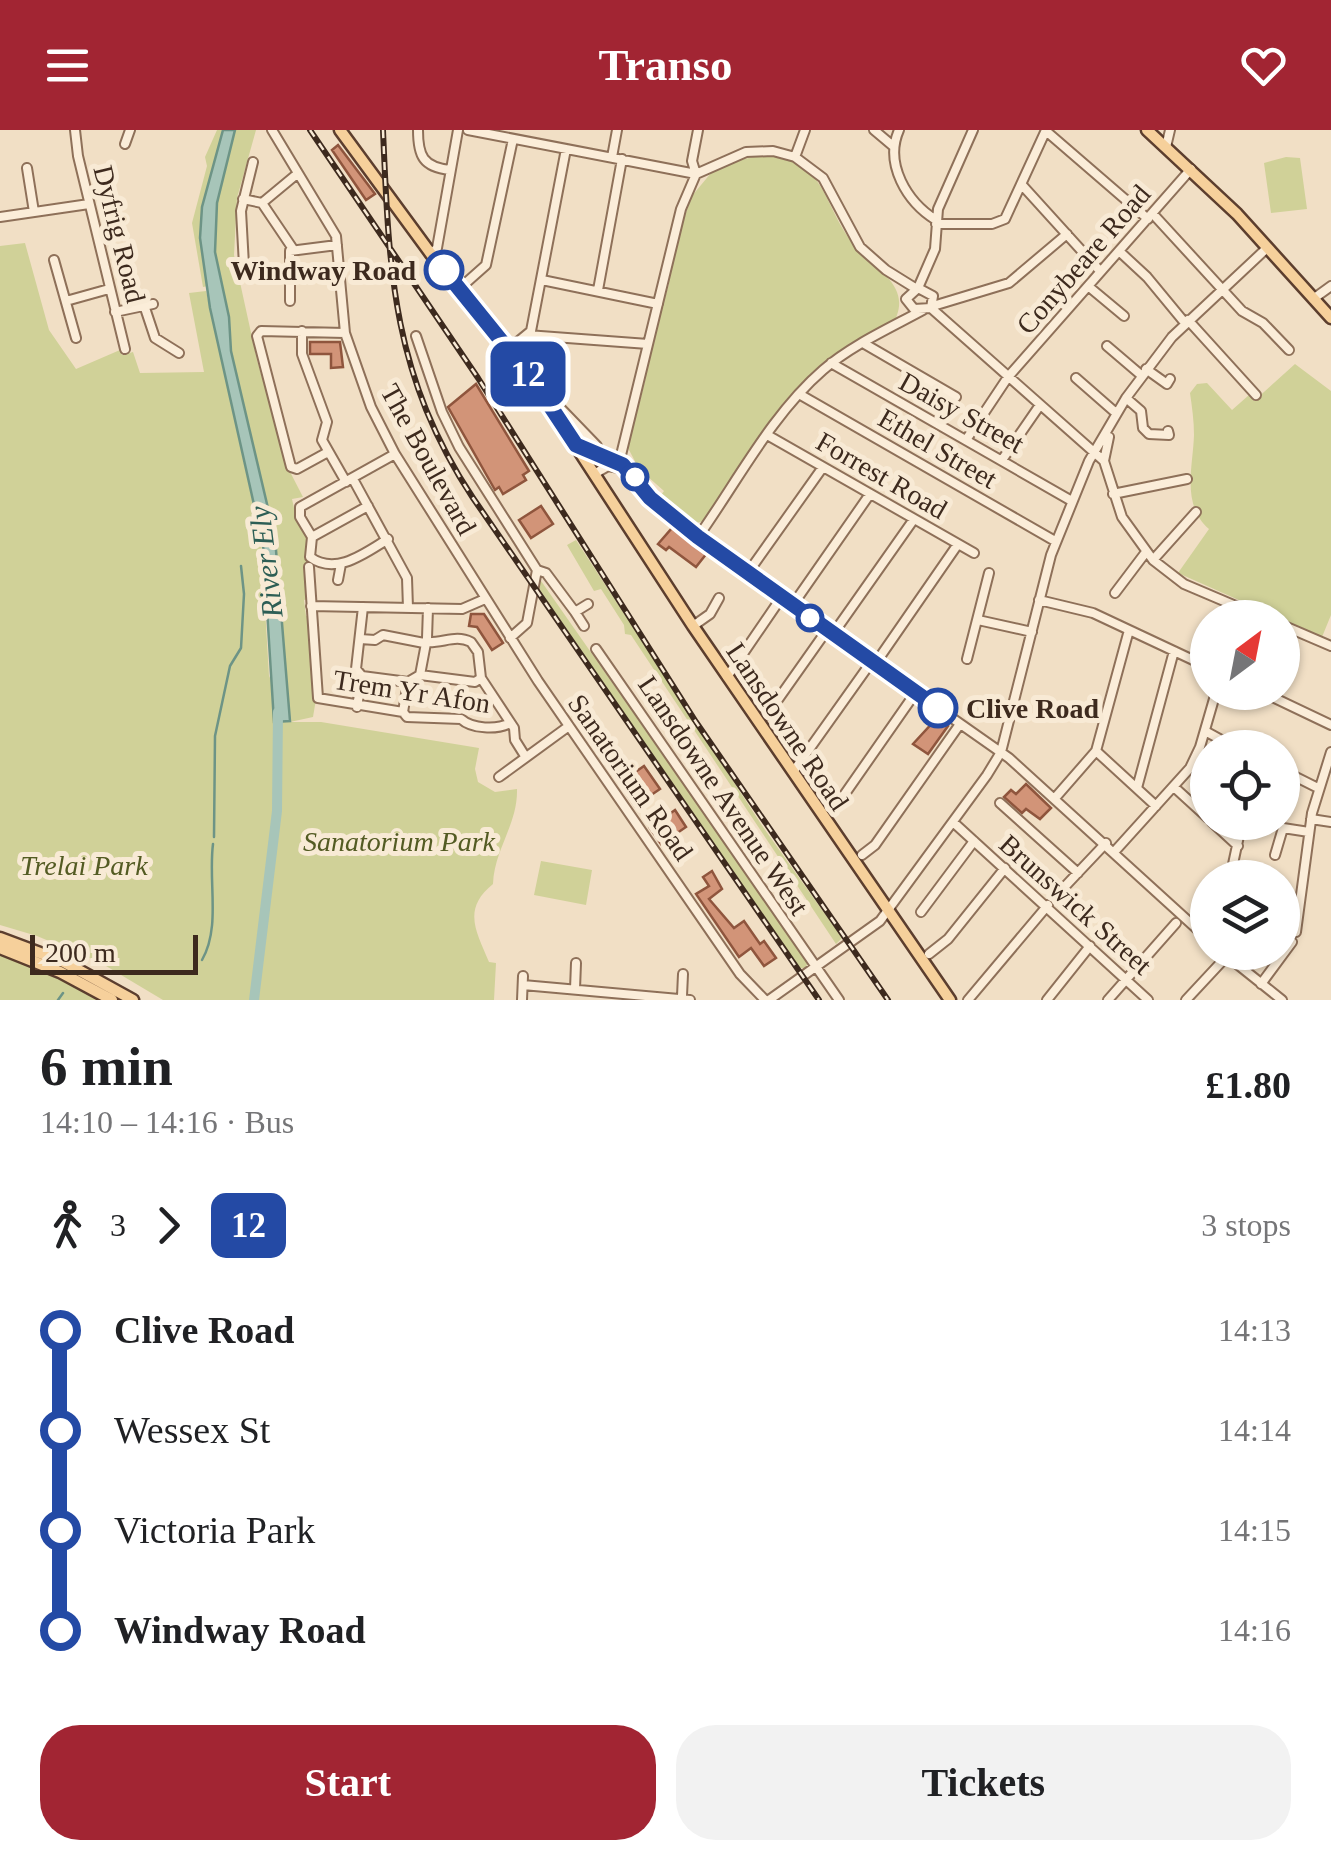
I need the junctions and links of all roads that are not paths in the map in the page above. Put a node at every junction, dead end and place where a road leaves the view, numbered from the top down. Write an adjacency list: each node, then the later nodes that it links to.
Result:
1 (76, 130): 35 (street, Dyfrig Road)
2 (130, 130): 20 (street)
3 (272, 130): 30 (street, The Boulevard)
4 (340, 130): 45 (main road, Lansdowne Road)
5 (418, 130): 29 (street)
6 (458, 130): 29 (street)
7 (468, 130): 18 (street)
8 (528, 130): 19 (street)
9 (617, 130): 25 (street)
10 (698, 130): 31 (street)
11 (805, 130): 24 (street)
12 (874, 130): 21 (street)
13 (899, 130): 21 (street)
14 (974, 130): 39 (street)
15 (1147, 130): 22 (main road)
16 (1170, 130): 22 (street)
17 (1046, 131): 32 (street); 38 (street)
18 (514, 139): 19 (street); 56 (street)
19 (526, 141): 23 (street)
20 (125, 144)
21 (892, 146): 39 (street)
22 (1166, 147): 28 (main road)
23 (566, 149): 25 (street); 50 (street)
24 (795, 157): 31 (street); 48 (street)
25 (617, 158): 31 (street); 57 (street)
26 (254, 162): 33 (street)
27 (27, 168): 36 (street)
28 (1191, 169): 38 (street, Conybeare Road); 42 (main road)
29 (450, 170): 45 (street)
30 (298, 174): 34 (street); 41 (street, The Boulevard)
31 (696, 174): 62 (street)
32 (1022, 185): 39 (street); 40 (street)
33 (244, 199): 34 (street); 47 (street)
34 (262, 203): 43 (street)
35 (89, 204): 36 (street); 55 (street, Dyfrig Road)
36 (34, 212): 37 (street)
37 (0, 217)
38 (1150, 217): 44 (street, Conybeare Road); 54 (street)
39 (936, 222): 53 (street)
40 (1067, 234): 49 (street); 63 (street)
41 (337, 244): 43 (street); 69 (street, The Boulevard)
42 (1267, 248): 54 (street); 58 (main road)
43 (292, 249): 60 (street)
44 (1119, 251): 49 (street, Conybeare Road); 67 (street)
45 (431, 254): 56 (main road, Lansdowne Road)
46 (54, 260): 59 (street)
47 (244, 265)
48 (886, 270): 53 (street); 61 (street)
49 (1100, 271): 51 (street, Conybeare Road)
50 (542, 280): 57 (street); 71 (street)
51 (1088, 286): 65 (street); 83 (street, Conybeare Road)
52 (1331, 286): 58 (street)
53 (916, 288): 61 (street); 63 (street)
54 (1223, 288): 67 (street); 79 (street)
55 (109, 289): 59 (street); 64 (street, Dyfrig Road)
56 (459, 289): 78 (main road, Lansdowne Road)
57 (598, 290): 62 (street)
58 (1313, 299): 66 (main road)
59 (66, 301): 73 (street)
60 (290, 301)
61 (906, 301): 63 (street); 70 (street)
62 (658, 304): 74 (street)
63 (930, 305): 70 (street); 83 (street)
64 (115, 312): 77 (street, Dyfrig Road); 80 (street)
65 (1124, 316)
66 (1331, 318)
67 (1187, 321): 82 (street); 88 (street)
68 (302, 331): 69 (street); 100 (street); 100 (street)
69 (345, 334): 102 (street, The Boulevard)
70 (880, 334): 75 (street)
71 (527, 335): 74 (street); 78 (street)
72 (416, 336): 125 (street)
73 (76, 338)
74 (648, 344): 103 (street)
75 (863, 344): 81 (street); 89 (street)
76 (1106, 346): 82 (street)
77 (125, 349)
78 (509, 349): 85 (main road, Lansdowne Road)
79 (1288, 350)
80 (180, 353)
81 (831, 363): 87 (street); 97 (street, Daisy Street)
82 (1143, 372): 86 (street); 90 (street)
83 (1008, 377): 91 (street); 97 (street, Conybeare Road)
84 (1076, 378): 92 (street)
85 (533, 380): 94 (street); 98 (main road, Lansdowne Road)
86 (1163, 382)
87 (799, 394): 95 (street); 119 (street, Ethel Street)
88 (1256, 395)
89 (956, 396)
90 (1126, 398): 92 (street); 93 (street)
91 (1040, 405): 101 (street); 104 (street)
92 (1116, 413): 101 (street)
93 (1168, 431)
94 (587, 435): 98 (street); 99 (street)
95 (769, 436): 106 (street, Forrest Road); 117 (street)
96 (1110, 437): 105 (street)
97 (966, 440): 104 (street, Daisy Street)
98 (576, 445): 107 (main road, Lansdowne Road)
99 (597, 446)
100 (328, 452): 109 (street)
101 (1094, 452): 105 (street); 112 (street)
102 (395, 454): 109 (street); 132 (street, The Boulevard)
103 (621, 455)
104 (1002, 460): 112 (street, Daisy Street)
105 (1104, 461): 111 (street)
106 (823, 467): 110 (street, Forrest Road); 127 (street)
107 (594, 474): 117 (street); 144 (main road, Lansdowne Road)
108 (1187, 478): 111 (street)
109 (350, 480): 113 (street); 116 (street)
110 (870, 494): 115 (street, Forrest Road); 137 (street)
111 (1114, 494): 122 (street)
112 (1070, 500): 119 (street)
113 (368, 506): 116 (street); 118 (street)
114 (1196, 512): 122 (street)
115 (914, 518): 120 (street, Forrest Road); 146 (street)
116 (312, 537): 123 (street)
117 (698, 537): 127 (street)
118 (388, 539): 123 (street); 139 (street)
119 (1055, 541): 133 (street)
120 (958, 544): 121 (street, Forrest Road); 157 (street)
121 (974, 553)
122 (1150, 556): 129 (street); 134 (street)
123 (341, 564): 128 (street)
124 (309, 566): 136 (street, Trem Yr Afon)
125 (536, 570): 141 (street); 149 (street)
126 (990, 573): 142 (street)
127 (747, 574): 131 (street)
128 (338, 580)
129 (1115, 592)
130 (719, 598): 144 (street)
131 (781, 598): 137 (street); 160 (street)
132 (485, 599): 140 (street); 149 (street, The Boulevard)
133 (1039, 600): 145 (street); 147 (street)
134 (1213, 600)
135 (588, 604): 141 (street)
136 (311, 606): 138 (street); 164 (street, Trem Yr Afon)
137 (792, 606): 146 (street)
138 (362, 607): 139 (street); 150 (street)
139 (408, 608): 140 (street)
140 (428, 608): 151 (street)
141 (574, 612): 143 (street)
142 (978, 620): 147 (street); 155 (street)
143 (584, 626)
144 (692, 626): 160 (main road, Lansdowne Road)
145 (1129, 630): 154 (street); 172 (street)
146 (830, 632): 157 (street); 167 (street)
147 (1032, 632): 173 (street)
148 (1300, 633): 152 (street)
149 (510, 638): 171 (street, Sanatorium Road)
150 (360, 639): 151 (street); 159 (street)
151 (425, 642): 158 (street); 161 (street)
152 (1331, 646)
153 (596, 649): 215 (street, Lansdowne Avenue West)
154 (1174, 651): 156 (street); 182 (street)
155 (968, 659)
156 (1190, 659)
157 (871, 666): 163 (street); 177 (street)
158 (420, 675): 161 (street); 162 (street)
159 (362, 676): 162 (street); 164 (street)
160 (728, 676): 177 (main road, Lansdowne Road)
161 (481, 678): 168 (street)
162 (408, 682): 166 (street)
163 (916, 692): 169 (street); 188 (street)
164 (358, 707): 166 (street, Trem Yr Afon)
165 (1300, 710): 170 (street)
166 (403, 712): 168 (street, Trem Yr Afon)
167 (767, 716)
168 (510, 723): 175 (street)
169 (960, 724): 173 (street); 199 (street)
170 (1331, 724)
171 (569, 726): 175 (street); 228 (street, Sanatorium Road)
172 (1096, 751): 182 (street); 184 (street)
173 (1001, 752): 184 (street); 190 (street, Sanatorium Road)
174 (1331, 752): 178 (street)
175 (525, 756): 179 (street)
176 (1190, 767): 181 (street)
177 (793, 772): 206 (main road, Lansdowne Road)
178 (1327, 775): 183 (street)
179 (499, 777)
180 (1300, 779): 183 (street)
181 (1174, 787): 185 (street); 187 (street)
182 (1138, 788): 187 (street)
183 (1318, 788): 189 (street)
184 (1055, 798): 196 (street)
185 (1190, 802)
186 (1000, 803): 203 (street)
187 (1156, 806): 198 (street)
188 (829, 808)
189 (1311, 819): 191 (street); 192 (street)
190 (953, 822): 195 (street, Brunswick Street); 206 (street, Sanatorium Road)
191 (1331, 822)
192 (1309, 832): 200 (street); 204 (street)
193 (1232, 840): 197 (street)
194 (1239, 840): 197 (street)
195 (974, 841): 202 (street, Brunswick Street); 207 (street, Brunswick Street)
196 (1106, 843): 198 (street); 203 (street)
197 (1238, 846): 201 (street)
198 (1115, 851): 208 (street)
199 (862, 855)
200 (1275, 855)
201 (1234, 860)
202 (1005, 868): 205 (street, Brunswick Street); 213 (street)
203 (1078, 873): 205 (street)
204 (1300, 901)
205 (1051, 902): 211 (street, Brunswick Street); 231 (street)
206 (889, 911): 215 (street, Sanatorium Road); 230 (main road, Lansdowne Road)
207 (921, 912)
208 (1190, 920)
209 (1176, 924): 220 (street)
210 (0, 938): 226 (main road)
211 (1090, 946): 220 (street, Brunswick Street); 232 (street)
212 (0, 948): 225 (main road)
213 (929, 954)
214 (576, 962): 222 (street)
215 (815, 966): 228 (street, Sanatorium Road); 229 (street, Lansdowne Avenue West)
216 (1211, 970): 235 (street)
217 (1244, 970): 221 (street)
218 (1270, 970): 221 (street)
219 (683, 974): 224 (street)
220 (1125, 979): 233 (street); 234 (street, Brunswick Street)
221 (1261, 984): 236 (street)
222 (575, 988): 223 (street); 227 (street)
223 (624, 996): 224 (street)
224 (686, 998)
225 (112, 1000)
226 (133, 1000)
227 (522, 1000)
228 (767, 1000)
229 (839, 1000)
230 (950, 1000)
231 (968, 1000)
232 (1047, 1000)
233 (1108, 1000)
234 (1148, 1000)
235 (1186, 1000)
236 (1282, 1000)

